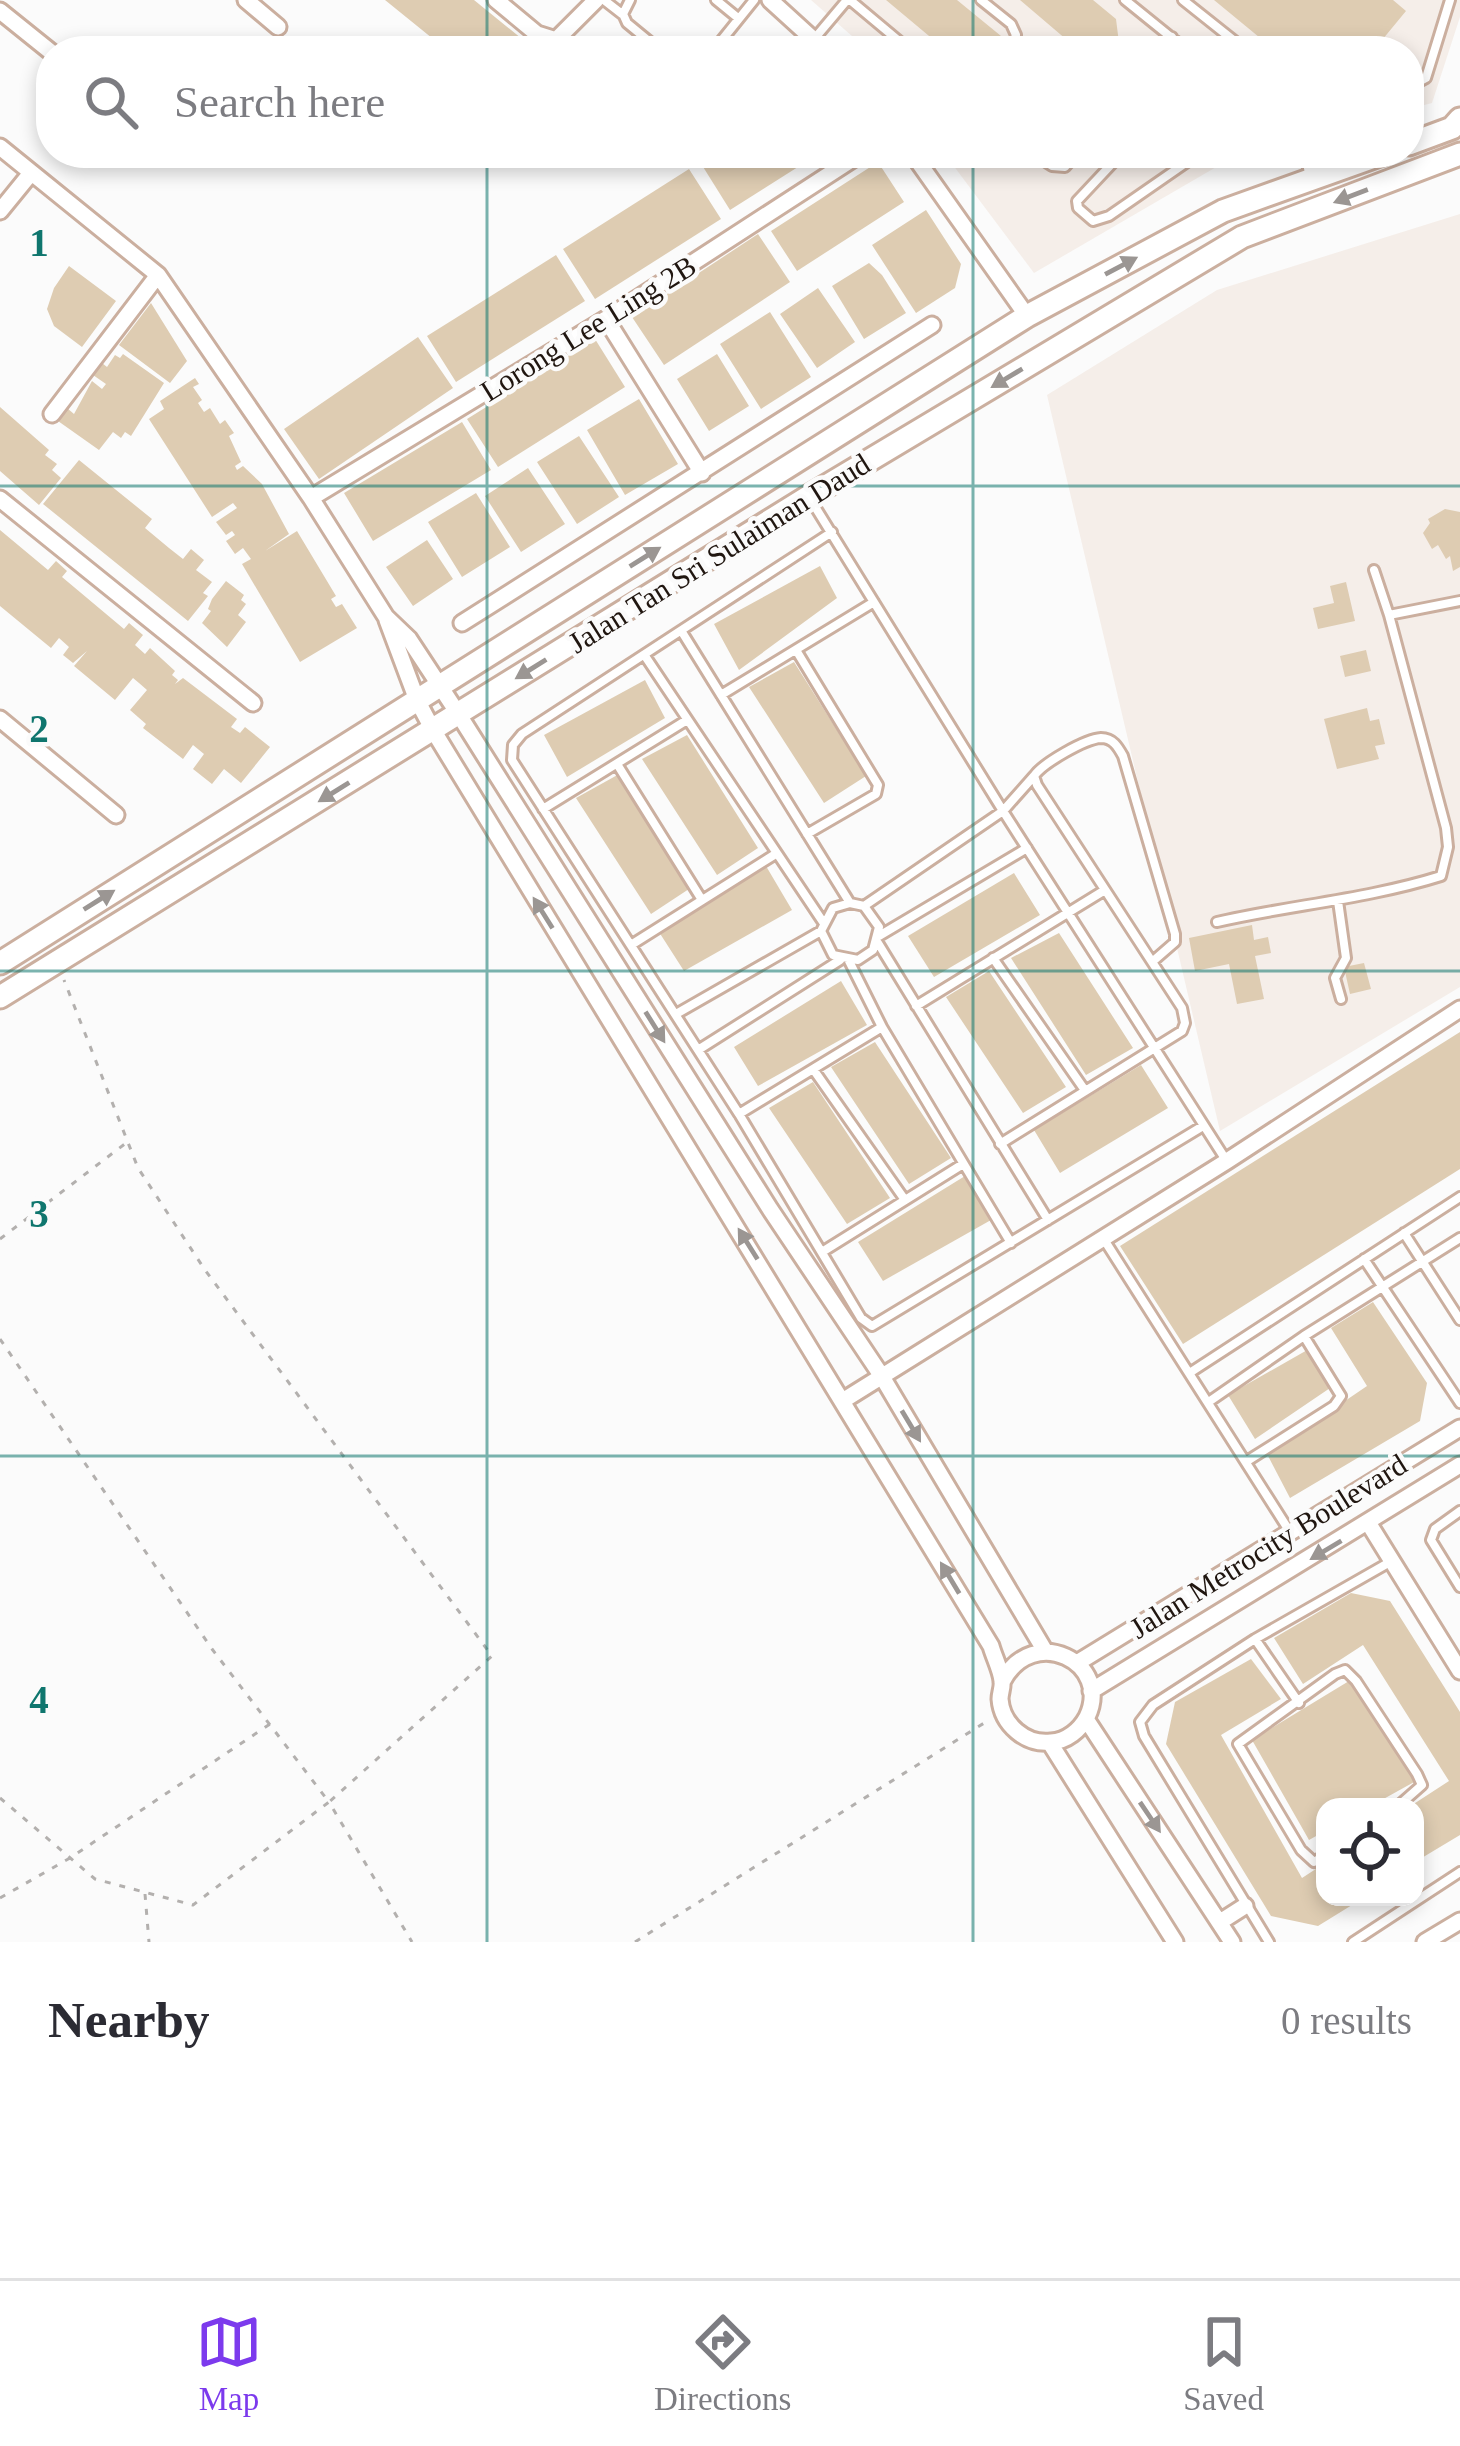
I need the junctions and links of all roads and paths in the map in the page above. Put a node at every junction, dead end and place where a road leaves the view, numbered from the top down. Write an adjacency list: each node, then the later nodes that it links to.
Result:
1 (245, 0): 16 (street)
2 (496, 0): 17 (street)
3 (600, 0): 14 (lane); 18 (street)
4 (630, 0): 14 (lane)
5 (716, 0): 15 (lane)
6 (754, 0): 15 (lane)
7 (770, 0): 21 (street)
8 (848, 0): 22 (lane); 23 (lane)
9 (981, 0): 24 (lane)
10 (1125, 0): 25 (lane)
11 (1183, 0): 26 (lane)
12 (1450, 0): 28 (lane)
13 (0, 10): 27 (street)
14 (623, 14): 19 (lane)
15 (739, 19): 20 (lane)
16 (278, 28)
17 (543, 36)
18 (560, 36)
19 (643, 36)
20 (725, 36)
21 (812, 36)
22 (826, 36)
23 (892, 36)
24 (1016, 36)
25 (1170, 36)
26 (1228, 36)
27 (36, 40)
28 (1424, 79)
29 (1460, 119): 30 (main road)
30 (1424, 138)
31 (0, 147): 41 (street)
32 (1460, 154): 40 (main road, Jalan Tan Sri Sulaiman Daud, one-way to 40)
33 (839, 168): 46 (street, Lorong Lee Ling 2B)
34 (923, 168): 45 (street)
35 (1108, 168): 36 (lane)
36 (1178, 168)
37 (1308, 168): 42 (lane)
38 (1342, 168): 42 (main road, Jalan Tan Sri Sulaiman Daud)
39 (1423, 168): 50 (main road, Jalan Tan Sri Sulaiman Daud, one-way to 50)
40 (1424, 168)
41 (31, 173): 43 (street); 44 (street)
42 (1311, 179): 45 (main road, Jalan Tan Sri Sulaiman Daud, one-way to 42)
43 (0, 211)
44 (158, 275): 48 (street); 51 (street)
45 (1027, 316): 63 (main road, Jalan Tan Sri Sulaiman Daud, one-way to 45)
46 (606, 320): 49 (street); 51 (street, Lorong Lee Ling 2B)
47 (932, 325): 49 (street)
48 (52, 414)
49 (702, 473): 59 (street)
50 (808, 496): 53 (lane); 67 (main road, Jalan Tan Sri Sulaiman Daud, one-way to 67)
51 (311, 498): 58 (street)
52 (0, 499): 66 (street)
53 (832, 532): 56 (lane); 60 (lane)
54 (1374, 570): 57 (lane)
55 (1460, 601): 57 (lane)
56 (874, 602): 61 (lane); 74 (lane)
57 (1389, 615): 85 (lane)
58 (386, 617): 63 (street); 65 (street)
59 (462, 622)
60 (682, 632): 62 (lane); 64 (lane)
61 (796, 650): 64 (lane); 76 (lane)
62 (645, 656): 69 (lane); 73 (lane)
63 (440, 686): 65 (main road, Jalan Tan Sri Sulaiman Daud); 67 (street)
64 (721, 694): 76 (lane)
65 (417, 700): 70 (street); 95 (main road, Jalan Tan Sri Sulaiman Daud, one-way to 65)
66 (253, 703)
67 (459, 715): 70 (main road, Jalan Tan Sri Sulaiman Daud); 79 (street)
68 (0, 718): 75 (street)
69 (687, 720): 71 (lane); 78 (lane)
70 (434, 730): 81 (street); 96 (main road, Jalan Tan Sri Sulaiman Daud, one-way to 96)
71 (617, 764): 73 (lane); 84 (lane)
72 (1034, 776): 74 (lane); 83 (lane); 97 (lane)
73 (543, 809): 80 (lane)
74 (1003, 812): 77 (lane); 87 (lane)
75 (116, 815)
76 (807, 834): 86 (lane)
77 (1027, 848): 88 (lane); 91 (lane)
78 (774, 855): 84 (lane); 90 (lane)
79 (549, 860): 81 (street); 82 (street)
80 (585, 875): 82 (lane); 92 (lane)
81 (521, 876): 133 (street, one-way to 81)
82 (566, 887): 117 (street, one-way to 117)
83 (1105, 890): 88 (lane); 97 (lane)
84 (702, 900): 92 (lane)
85 (1338, 901): 89 (lane); 99 (lane)
86 (850, 903): 87 (lane); 90 (lane)
87 (864, 906): 91 (lane)
88 (1067, 912): 93 (lane); 104 (lane)
89 (1216, 922)
90 (822, 927): 94 (lane); 102 (lane)
91 (878, 939): 94 (lane); 100 (lane)
92 (631, 945): 102 (lane)
93 (993, 958): 100 (lane); 107 (lane)
94 (845, 960): 103 (lane); 105 (lane)
95 (0, 962)
96 (57, 962): 98 (main road, Jalan Tan Sri Sulaiman Daud); 110 (path)
97 (1152, 962): 104 (lane)
98 (0, 997)
99 (1341, 999)
100 (916, 1006): 111 (lane)
101 (1460, 1009): 112 (street)
102 (676, 1015): 105 (lane)
103 (882, 1027): 106 (lane); 113 (lane)
104 (1154, 1048): 107 (lane); 109 (lane)
105 (698, 1050): 108 (lane)
106 (813, 1069): 108 (lane); 115 (lane)
107 (1084, 1089): 111 (lane)
108 (739, 1114): 116 (lane)
109 (1203, 1126): 112 (lane); 118 (lane)
110 (128, 1142): 122 (path); 157 (path)
111 (1000, 1144): 118 (lane)
112 (1227, 1161): 120 (street)
113 (963, 1164): 115 (lane); 123 (lane)
114 (1460, 1197): 119 (lane)
115 (905, 1200): 124 (lane)
116 (790, 1202): 117 (lane); 124 (lane)
117 (770, 1209): 132 (street)
118 (1048, 1220): 123 (lane)
119 (1404, 1233): 125 (lane); 126 (lane)
120 (1103, 1238): 131 (lane); 132 (street)
121 (1460, 1238): 126 (lane)
122 (0, 1239)
123 (1011, 1243): 124 (lane)
124 (822, 1252)
125 (1364, 1258): 127 (lane); 131 (lane)
126 (1424, 1261): 127 (lane); 128 (lane)
127 (1384, 1287): 129 (lane); 135 (lane)
128 (1460, 1320)
129 (1304, 1336): 134 (lane); 137 (lane)
130 (0, 1339): 153 (path)
131 (1191, 1372): 134 (lane)
132 (881, 1375): 133 (street); 145 (street, one-way to 145)
133 (844, 1400): 148 (street, one-way to 133)
134 (1210, 1402): 137 (lane)
135 (1460, 1403)
136 (1460, 1428): 141 (street, Jalan Metrocity Boulevard)
137 (1247, 1461): 141 (lane)
138 (1460, 1465): 140 (street, Jalan Metrocity Boulevard)
139 (1460, 1511): 143 (lane)
140 (1369, 1524): 142 (street); 149 (street, Jalan Metrocity Boulevard, one-way to 149)
141 (1291, 1533): 146 (street, Jalan Metrocity Boulevard)
142 (1392, 1561): 144 (lane); 147 (street)
143 (1460, 1587)
144 (1255, 1639): 150 (lane); 164 (lane)
145 (1045, 1651): 146 (street); 148 (street)
146 (1077, 1663): 149 (street)
147 (1460, 1671)
148 (1003, 1682): 151 (street)
149 (1091, 1690): 152 (street)
150 (1299, 1703): 156 (lane); 159 (lane)
151 (1003, 1712): 154 (street); 170 (path)
152 (1086, 1719): 154 (street); 167 (street, one-way to 167)
153 (270, 1724): 157 (path); 158 (path)
154 (1050, 1743): 171 (street)
155 (0, 1798): 158 (path)
156 (1407, 1798)
157 (329, 1802): 161 (path); 169 (path)
158 (70, 1858): 161 (path); 163 (path)
159 (1316, 1861)
160 (1460, 1872): 162 (lane)
161 (146, 1892): 168 (path)
162 (1424, 1893)
163 (0, 1898)
164 (1245, 1906): 167 (street); 173 (lane)
165 (1403, 1906): 174 (lane)
166 (1460, 1921): 175 (street)
167 (1220, 1922): 172 (street)
168 (149, 1942)
169 (412, 1942)
170 (635, 1942)
171 (1175, 1942)
172 (1232, 1942)
173 (1269, 1942)
174 (1353, 1942)
175 (1425, 1942)

